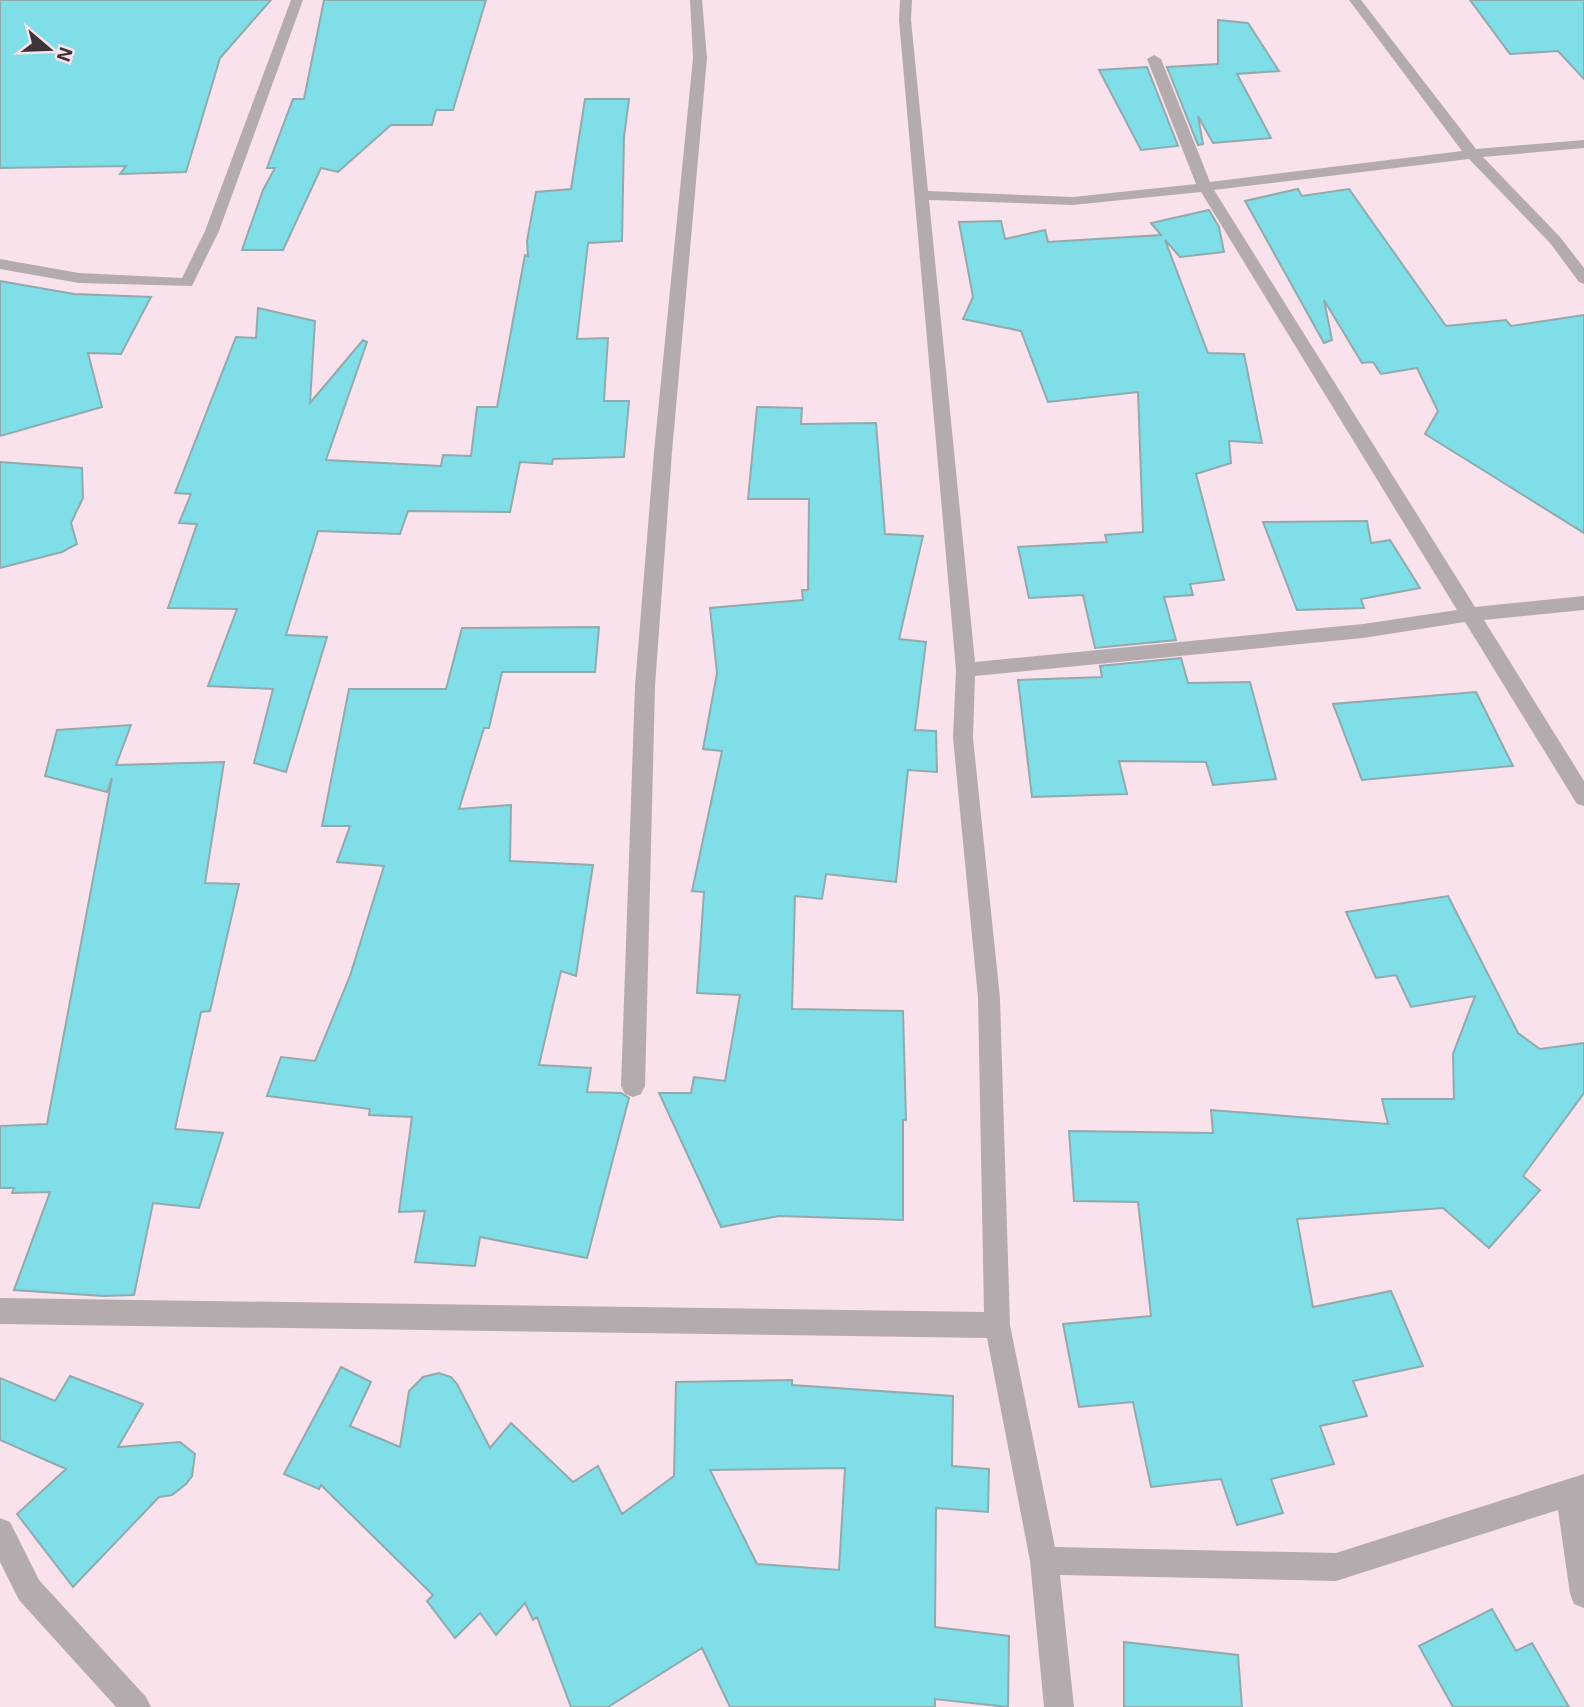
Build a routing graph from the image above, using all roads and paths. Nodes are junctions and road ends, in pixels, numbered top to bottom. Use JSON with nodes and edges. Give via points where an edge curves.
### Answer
{"nodes":[{"id":1,"x":297,"y":0,"type":"edge"},
{"id":2,"x":696,"y":0,"type":"edge"},
{"id":3,"x":906,"y":0,"type":"edge"},
{"id":4,"x":1355,"y":0,"type":"edge"},
{"id":5,"x":1154,"y":59,"type":"dead end"},
{"id":6,"x":1584,"y":144,"type":"edge"},
{"id":7,"x":1472,"y":154,"type":"junction"},
{"id":8,"x":1205,"y":187,"type":"junction"},
{"id":9,"x":922,"y":195,"type":"junction"},
{"id":10,"x":0,"y":264,"type":"edge"},
{"id":11,"x":1584,"y":279,"type":"edge"},
{"id":12,"x":1584,"y":603,"type":"edge"},
{"id":13,"x":1468,"y":615,"type":"junction"},
{"id":14,"x":966,"y":670,"type":"junction"},
{"id":15,"x":1584,"y":798,"type":"edge"},
{"id":16,"x":633,"y":1086,"type":"dead end"},
{"id":17,"x":0,"y":1311,"type":"edge"},
{"id":18,"x":997,"y":1325,"type":"junction"},
{"id":19,"x":1576,"y":1491,"type":"edge"},
{"id":20,"x":0,"y":1532,"type":"edge"},
{"id":21,"x":1044,"y":1561,"type":"junction"},
{"id":22,"x":1584,"y":1594,"type":"edge"},
{"id":23,"x":136,"y":1707,"type":"edge"},
{"id":24,"x":1059,"y":1707,"type":"edge"}],
"edges":[{"from":1,"to":10,"type":"street","via":[[212,231],[187,283],[79,278]]},
{"from":2,"to":16,"type":"street","via":[[700,58],[645,687]]},
{"from":3,"to":9,"type":"street"},
{"from":4,"to":7,"type":"street"},
{"from":5,"to":8,"type":"street"},
{"from":6,"to":7,"type":"street"},
{"from":7,"to":8,"type":"street"},
{"from":7,"to":11,"type":"street","via":[[1555,240]]},
{"from":8,"to":9,"type":"street","via":[[1073,201]]},
{"from":8,"to":13,"type":"street"},
{"from":9,"to":14,"type":"street"},
{"from":12,"to":13,"type":"street"},
{"from":13,"to":14,"type":"street","via":[[1363,631]]},
{"from":13,"to":15,"type":"street"},
{"from":14,"to":18,"type":"street","via":[[963,737],[989,998]]},
{"from":17,"to":18,"type":"street"},
{"from":18,"to":21,"type":"street"},
{"from":19,"to":21,"type":"street","via":[[1336,1567]]},
{"from":19,"to":22,"type":"street"},
{"from":20,"to":23,"type":"street","via":[[29,1590]]},
{"from":21,"to":24,"type":"street"}]}
